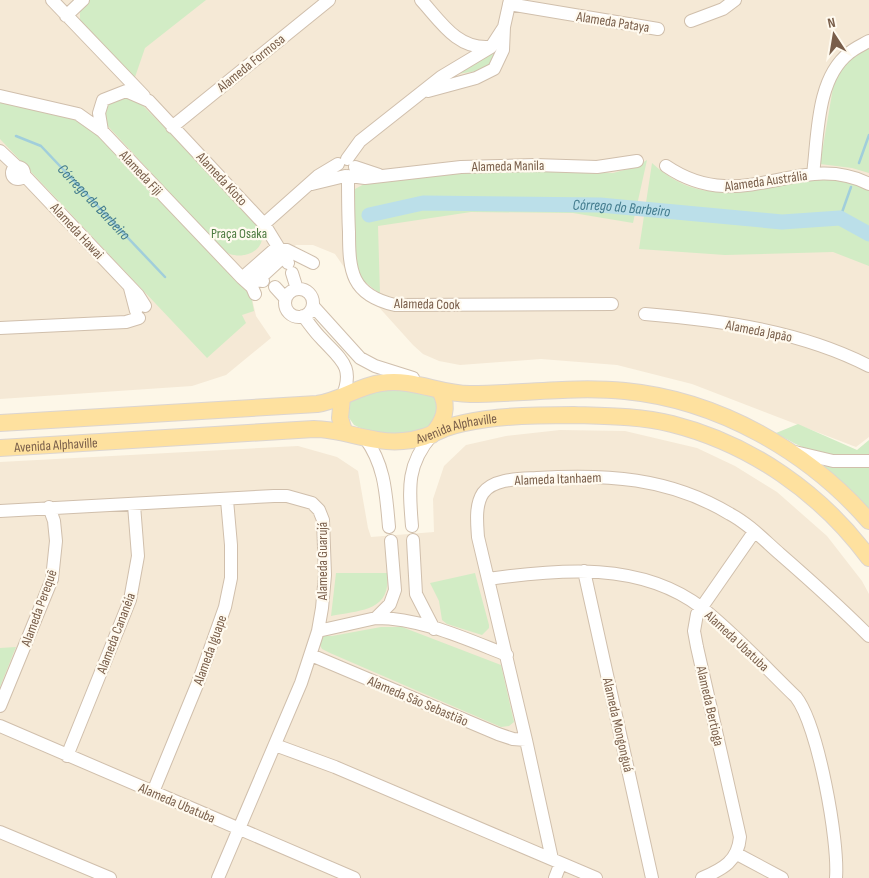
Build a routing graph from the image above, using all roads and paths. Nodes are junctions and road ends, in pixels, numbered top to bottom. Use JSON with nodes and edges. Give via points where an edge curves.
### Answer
{"nodes":[{"id":1,"x":52,"y":0,"type":"edge"},
{"id":2,"x":84,"y":0,"type":"edge"},
{"id":3,"x":329,"y":0,"type":"edge"},
{"id":4,"x":421,"y":0,"type":"edge"},
{"id":5,"x":735,"y":0,"type":"edge"},
{"id":6,"x":509,"y":2,"type":"edge"},
{"id":7,"x":66,"y":16,"type":"junction"},
{"id":8,"x":691,"y":21,"type":"dead end"},
{"id":9,"x":504,"y":27,"type":"junction"},
{"id":10,"x":658,"y":29,"type":"dead end"},
{"id":11,"x":453,"y":34,"type":"junction"},
{"id":12,"x":869,"y":41,"type":"edge"},
{"id":13,"x":491,"y":46,"type":"junction"},
{"id":14,"x":498,"y":63,"type":"junction"},
{"id":15,"x":115,"y":65,"type":"junction"},
{"id":16,"x":454,"y":68,"type":"junction"},
{"id":17,"x":461,"y":81,"type":"junction"},
{"id":18,"x":0,"y":96,"type":"edge"},
{"id":19,"x":419,"y":96,"type":"junction"},
{"id":20,"x":103,"y":100,"type":"junction"},
{"id":21,"x":149,"y":101,"type":"junction"},
{"id":22,"x":84,"y":116,"type":"junction"},
{"id":23,"x":172,"y":126,"type":"junction"},
{"id":24,"x":102,"y":131,"type":"junction"},
{"id":25,"x":0,"y":151,"type":"edge"},
{"id":26,"x":637,"y":161,"type":"dead end"},
{"id":27,"x":666,"y":166,"type":"dead end"},
{"id":28,"x":348,"y":169,"type":"junction"},
{"id":29,"x":18,"y":173,"type":"junction"},
{"id":30,"x":812,"y":174,"type":"junction"},
{"id":31,"x":0,"y":181,"type":"edge"},
{"id":32,"x":869,"y":184,"type":"edge"},
{"id":33,"x":264,"y":224,"type":"junction"},
{"id":34,"x":285,"y":260,"type":"junction"},
{"id":35,"x":313,"y":263,"type":"dead end"},
{"id":36,"x":242,"y":278,"type":"junction"},
{"id":37,"x":266,"y":282,"type":"junction"},
{"id":38,"x":297,"y":289,"type":"junction"},
{"id":39,"x":255,"y":294,"type":"dead end"},
{"id":40,"x":286,"y":298,"type":"junction"},
{"id":41,"x":612,"y":304,"type":"dead end"},
{"id":42,"x":313,"y":306,"type":"junction"},
{"id":43,"x":645,"y":314,"type":"dead end"},
{"id":44,"x":303,"y":316,"type":"junction"},
{"id":45,"x":0,"y":328,"type":"edge"},
{"id":46,"x":869,"y":366,"type":"edge"},
{"id":47,"x":440,"y":391,"type":"junction"},
{"id":48,"x":342,"y":398,"type":"junction"},
{"id":49,"x":0,"y":423,"type":"edge"},
{"id":50,"x":344,"y":431,"type":"junction"},
{"id":51,"x":432,"y":435,"type":"junction"},
{"id":52,"x":365,"y":438,"type":"junction"},
{"id":53,"x":0,"y":448,"type":"edge"},
{"id":54,"x":788,"y":450,"type":"junction"},
{"id":55,"x":869,"y":462,"type":"edge"},
{"id":56,"x":226,"y":500,"type":"junction"},
{"id":57,"x":134,"y":505,"type":"junction"},
{"id":58,"x":49,"y":507,"type":"junction"},
{"id":59,"x":0,"y":511,"type":"edge"},
{"id":60,"x":869,"y":521,"type":"edge"},
{"id":61,"x":754,"y":532,"type":"junction"},
{"id":62,"x":869,"y":558,"type":"edge"},
{"id":63,"x":584,"y":571,"type":"junction"},
{"id":64,"x":488,"y":579,"type":"junction"},
{"id":65,"x":702,"y":607,"type":"junction"},
{"id":66,"x":376,"y":618,"type":"junction"},
{"id":67,"x":434,"y":629,"type":"junction"},
{"id":68,"x":318,"y":631,"type":"junction"},
{"id":69,"x":869,"y":636,"type":"edge"},
{"id":70,"x":507,"y":655,"type":"junction"},
{"id":71,"x":311,"y":656,"type":"junction"},
{"id":72,"x":0,"y":706,"type":"edge"},
{"id":73,"x":520,"y":712,"type":"junction"},
{"id":74,"x":0,"y":726,"type":"edge"},
{"id":75,"x":500,"y":735,"type":"junction"},
{"id":76,"x":526,"y":740,"type":"junction"},
{"id":77,"x":274,"y":745,"type":"junction"},
{"id":78,"x":67,"y":756,"type":"junction"},
{"id":79,"x":153,"y":792,"type":"junction"},
{"id":80,"x":238,"y":829,"type":"junction"},
{"id":81,"x":0,"y":832,"type":"edge"},
{"id":82,"x":737,"y":854,"type":"junction"},
{"id":83,"x":556,"y":862,"type":"junction"},
{"id":84,"x":110,"y":878,"type":"edge"},
{"id":85,"x":218,"y":878,"type":"edge"},
{"id":86,"x":354,"y":878,"type":"edge"},
{"id":87,"x":555,"y":878,"type":"edge"},
{"id":88,"x":596,"y":878,"type":"edge"},
{"id":89,"x":652,"y":878,"type":"edge"},
{"id":90,"x":702,"y":878,"type":"edge"},
{"id":91,"x":782,"y":878,"type":"edge"},
{"id":92,"x":836,"y":878,"type":"edge"}],
"edges":[{"from":1,"to":7,"type":"street","name":"Alameda Kioto"},
{"from":2,"to":7,"type":"street"},
{"from":3,"to":23,"type":"street","name":"Alameda Formosa"},
{"from":4,"to":11,"type":"street"},
{"from":5,"to":8,"type":"street","via":[[724,10]]},
{"from":6,"to":9,"type":"street"},
{"from":6,"to":10,"type":"street","name":"Alameda Pataya"},
{"from":7,"to":15,"type":"street","name":"Alameda Kioto"},
{"from":9,"to":13,"type":"street"},
{"from":9,"to":14,"type":"street","via":[[503,50]]},
{"from":11,"to":13,"type":"street","via":[[469,46]]},
{"from":11,"to":16,"type":"street","via":[[460,53]]},
{"from":12,"to":30,"type":"street","via":[[849,52],[832,73],[823,100]]},
{"from":13,"to":14,"type":"street","via":[[496,50]]},
{"from":13,"to":16,"type":"street"},
{"from":14,"to":17,"type":"street","via":[[486,74]]},
{"from":15,"to":20,"type":"street","via":[[118,83]]},
{"from":15,"to":21,"type":"street","name":"Alameda Kioto"},
{"from":16,"to":17,"type":"street","via":[[453,76]]},
{"from":16,"to":19,"type":"street"},
{"from":17,"to":19,"type":"street"},
{"from":18,"to":22,"type":"street","name":"Alameda Fiji"},
{"from":19,"to":28,"type":"street","via":[[356,146]]},
{"from":20,"to":21,"type":"street","name":"Alameda Kioto","via":[[126,91]]},
{"from":20,"to":22,"type":"street"},
{"from":20,"to":24,"type":"street","via":[[99,114]]},
{"from":21,"to":23,"type":"street","name":"Alameda Kioto"},
{"from":22,"to":24,"type":"street","name":"Alameda Fiji"},
{"from":23,"to":33,"type":"street","name":"Alameda Kioto"},
{"from":24,"to":36,"type":"street","name":"Alameda Fiji"},
{"from":25,"to":29,"type":"street","name":"Alameda Hawai"},
{"from":26,"to":28,"type":"street","name":"Alameda Manila","via":[[597,167],[486,166],[379,175]]},
{"from":27,"to":30,"type":"street","name":"Alameda Austrália","via":[[696,183],[719,187],[763,184]]},
{"from":28,"to":33,"type":"street","via":[[308,186]]},
{"from":28,"to":41,"type":"street","name":"Alameda Cook","via":[[352,275],[376,300],[394,305]]},
{"from":29,"to":31,"type":"street"},
{"from":29,"to":45,"type":"street","name":"Alameda Hawai","via":[[138,295],[139,312],[132,321]]},
{"from":30,"to":32,"type":"street","name":"Alameda Austrália","via":[[849,177]]},
{"from":33,"to":34,"type":"street","name":"Alameda Kioto"},
{"from":34,"to":35,"type":"street"},
{"from":34,"to":36,"type":"street"},
{"from":34,"to":37,"type":"street"},
{"from":34,"to":38,"type":"street","name":"Alameda Kioto"},
{"from":36,"to":37,"type":"street"},
{"from":36,"to":39,"type":"street","name":"Alameda Fiji"},
{"from":37,"to":40,"type":"street"},
{"from":38,"to":40,"type":"street"},
{"from":38,"to":42,"type":"street","via":[[310,294]]},
{"from":40,"to":44,"type":"street","via":[[290,314]]},
{"from":42,"to":44,"type":"street"},
{"from":42,"to":47,"type":"street","via":[[360,358]]},
{"from":43,"to":46,"type":"street","name":"Alameda Japão","via":[[758,329],[815,343]]},
{"from":44,"to":48,"type":"street","via":[[347,368],[347,386]]},
{"from":47,"to":48,"type":"main road","name":"Avenida Alphaville","via":[[413,382],[398,381],[366,386]]},
{"from":47,"to":51,"type":"main road","via":[[445,415]]},
{"from":47,"to":54,"type":"main road","name":"Avenida Alphaville","via":[[468,394],[593,390],[656,396],[723,416]]},
{"from":48,"to":49,"type":"main road","name":"Avenida Alphaville","via":[[327,403]]},
{"from":48,"to":50,"type":"main road","via":[[340,418]]},
{"from":50,"to":52,"type":"main road","name":"Avenida Alphaville"},
{"from":50,"to":53,"type":"main road","name":"Avenida Alphaville","via":[[298,429]]},
{"from":51,"to":52,"type":"main road","name":"Avenida Alphaville","via":[[388,442]]},
{"from":51,"to":52,"type":"street","via":[[415,458],[410,474],[412,522],[389,523],[384,476]]},
{"from":51,"to":62,"type":"main road","name":"Avenida Alphaville","via":[[467,422],[518,416],[617,416],[670,423],[736,447],[784,474],[822,506]]},
{"from":54,"to":55,"type":"street","via":[[833,461]]},
{"from":54,"to":60,"type":"main road","name":"Avenida Alphaville","via":[[836,487]]},
{"from":56,"to":57,"type":"street","name":"Alameda Guarujá"},
{"from":56,"to":68,"type":"street","name":"Alameda Guarujá","via":[[287,496],[312,503],[319,510],[323,520],[325,575]]},
{"from":56,"to":79,"type":"street","name":"Alameda Iguape","via":[[232,545],[231,578],[225,607]]},
{"from":57,"to":58,"type":"street","name":"Alameda Guarujá"},
{"from":57,"to":78,"type":"street","name":"Alameda Cananéia","via":[[138,556],[130,600]]},
{"from":58,"to":59,"type":"street","name":"Alameda Guarujá"},
{"from":58,"to":72,"type":"street","name":"Alameda Perequê","via":[[56,541],[52,579]]},
{"from":61,"to":64,"type":"street","name":"Alameda Itanhaem","via":[[731,514],[686,492],[652,483],[620,477],[578,476],[502,482],[488,488],[478,505],[478,537]]},
{"from":61,"to":65,"type":"street","name":"Alameda Bertioga"},
{"from":61,"to":69,"type":"street","name":"Alameda Itanhaem"},
{"from":63,"to":64,"type":"street","name":"Alameda Ubatuba"},
{"from":63,"to":65,"type":"street","name":"Alameda Ubatuba","via":[[638,578],[674,591]]},
{"from":63,"to":89,"type":"street","name":"Alameda Mongonguá"},
{"from":64,"to":70,"type":"street","name":"Alameda Itanhaem"},
{"from":65,"to":82,"type":"street","name":"Alameda Bertioga","via":[[697,614],[694,631],[739,832]]},
{"from":65,"to":92,"type":"street","name":"Alameda Ubatuba","via":[[805,709],[836,838]]},
{"from":66,"to":67,"type":"street","via":[[410,621]]},
{"from":66,"to":67,"type":"street","via":[[390,604],[395,590],[392,546],[413,545],[416,594]]},
{"from":66,"to":68,"type":"street"},
{"from":67,"to":70,"type":"street"},
{"from":68,"to":71,"type":"street","name":"Alameda Guarujá"},
{"from":70,"to":73,"type":"street","name":"Alameda Itanhaem"},
{"from":71,"to":75,"type":"street","name":"Alameda São Sebastião"},
{"from":71,"to":77,"type":"street","name":"Alameda Guarujá"},
{"from":73,"to":75,"type":"street","via":[[515,730]]},
{"from":73,"to":76,"type":"street","name":"Alameda Itanhaem"},
{"from":74,"to":78,"type":"street","name":"Alameda Ubatuba"},
{"from":75,"to":76,"type":"street","name":"Alameda São Sebastião"},
{"from":76,"to":83,"type":"street","name":"Alameda Itanhaem"},
{"from":77,"to":80,"type":"street","name":"Alameda Guarujá"},
{"from":77,"to":83,"type":"street","via":[[335,767]]},
{"from":78,"to":79,"type":"street","name":"Alameda Ubatuba"},
{"from":79,"to":80,"type":"street","name":"Alameda Ubatuba"},
{"from":80,"to":85,"type":"street","name":"Alameda Guarujá"},
{"from":80,"to":86,"type":"street","name":"Alameda Ubatuba"},
{"from":81,"to":84,"type":"street"},
{"from":82,"to":90,"type":"street","via":[[727,866]]},
{"from":82,"to":91,"type":"street"},
{"from":83,"to":87,"type":"street"},
{"from":83,"to":88,"type":"street"}]}
